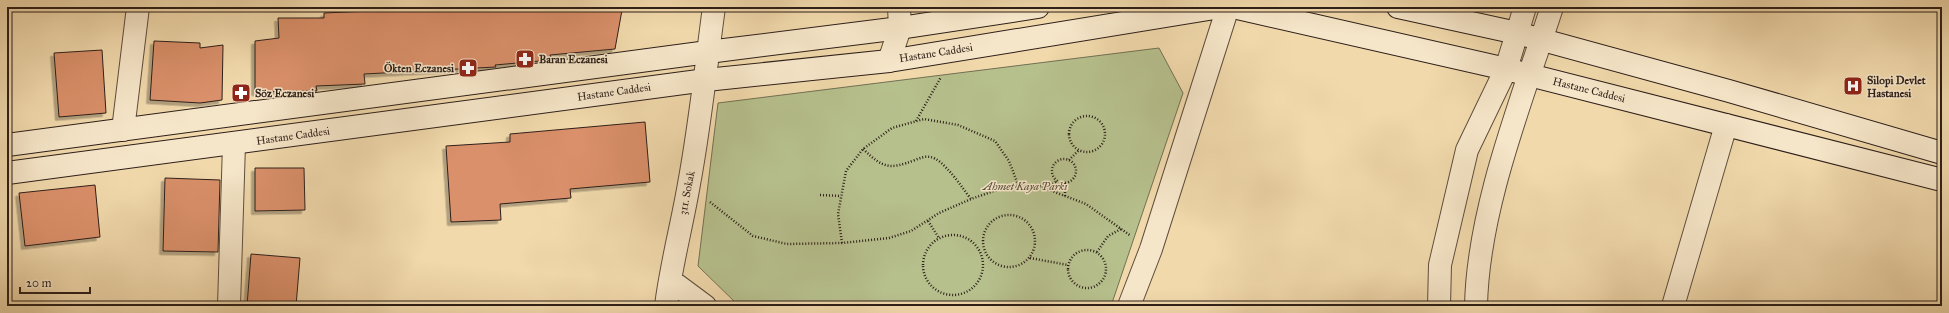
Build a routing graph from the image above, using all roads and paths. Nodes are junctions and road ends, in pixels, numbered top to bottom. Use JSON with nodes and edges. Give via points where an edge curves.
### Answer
{"nodes":[{"id":1,"x":138,"y":7,"type":"edge"},
{"id":2,"x":714,"y":7,"type":"edge"},
{"id":3,"x":899,"y":7,"type":"edge"},
{"id":4,"x":1038,"y":7,"type":"edge"},
{"id":5,"x":1221,"y":7,"type":"edge"},
{"id":6,"x":1228,"y":7,"type":"edge"},
{"id":7,"x":1233,"y":7,"type":"edge"},
{"id":8,"x":1398,"y":7,"type":"edge"},
{"id":9,"x":1526,"y":7,"type":"edge"},
{"id":10,"x":1552,"y":7,"type":"edge"},
{"id":11,"x":900,"y":28,"type":"junction"},
{"id":12,"x":1517,"y":33,"type":"junction"},
{"id":13,"x":1541,"y":40,"type":"junction"},
{"id":14,"x":956,"y":50,"type":"junction"},
{"id":15,"x":708,"y":52,"type":"junction"},
{"id":16,"x":889,"y":61,"type":"junction"},
{"id":17,"x":1506,"y":69,"type":"junction"},
{"id":18,"x":1529,"y":75,"type":"junction"},
{"id":19,"x":706,"y":80,"type":"junction"},
{"id":20,"x":916,"y":122,"type":"junction"},
{"id":21,"x":1726,"y":125,"type":"junction"},
{"id":22,"x":123,"y":130,"type":"junction"},
{"id":23,"x":234,"y":144,"type":"junction"},
{"id":24,"x":7,"y":146,"type":"edge"},
{"id":25,"x":863,"y":149,"type":"junction"},
{"id":26,"x":1079,"y":150,"type":"junction"},
{"id":27,"x":1942,"y":153,"type":"edge"},
{"id":28,"x":1069,"y":160,"type":"junction"},
{"id":29,"x":7,"y":173,"type":"edge"},
{"id":30,"x":1942,"y":180,"type":"edge"},
{"id":31,"x":1057,"y":181,"type":"junction"},
{"id":32,"x":1065,"y":183,"type":"junction"},
{"id":33,"x":689,"y":184,"type":"junction"},
{"id":34,"x":1019,"y":187,"type":"junction"},
{"id":35,"x":1045,"y":189,"type":"junction"},
{"id":36,"x":820,"y":194,"type":"dead end"},
{"id":37,"x":842,"y":196,"type":"junction"},
{"id":38,"x":1065,"y":196,"type":"junction"},
{"id":39,"x":971,"y":199,"type":"junction"},
{"id":40,"x":928,"y":221,"type":"junction"},
{"id":41,"x":1121,"y":229,"type":"junction"},
{"id":42,"x":939,"y":238,"type":"junction"},
{"id":43,"x":842,"y":243,"type":"junction"},
{"id":44,"x":1151,"y":249,"type":"junction"},
{"id":45,"x":986,"y":252,"type":"junction"},
{"id":46,"x":1097,"y":252,"type":"junction"},
{"id":47,"x":981,"y":254,"type":"junction"},
{"id":48,"x":1030,"y":258,"type":"junction"},
{"id":49,"x":1068,"y":265,"type":"junction"},
{"id":50,"x":670,"y":280,"type":"junction"},
{"id":51,"x":229,"y":306,"type":"edge"},
{"id":52,"x":666,"y":306,"type":"edge"},
{"id":53,"x":705,"y":306,"type":"edge"},
{"id":54,"x":1129,"y":306,"type":"edge"},
{"id":55,"x":1439,"y":306,"type":"edge"},
{"id":56,"x":1476,"y":306,"type":"edge"},
{"id":57,"x":1673,"y":306,"type":"edge"}],
"edges":[{"from":1,"to":22,"type":"main road"},
{"from":2,"to":15,"type":"main road","name":"311. Sokak"},
{"from":3,"to":11,"type":"main road"},
{"from":4,"to":11,"type":"main road"},
{"from":5,"to":14,"type":"main road","name":"Hastane Caddesi"},
{"from":6,"to":44,"type":"main road"},
{"from":7,"to":17,"type":"main road","name":"Hastane Caddesi"},
{"from":8,"to":12,"type":"main road"},
{"from":9,"to":12,"type":"main road"},
{"from":10,"to":13,"type":"main road"},
{"from":11,"to":15,"type":"main road"},
{"from":11,"to":16,"type":"main road"},
{"from":12,"to":13,"type":"main road"},
{"from":12,"to":17,"type":"main road"},
{"from":13,"to":18,"type":"main road"},
{"from":13,"to":27,"type":"main road"},
{"from":14,"to":16,"type":"main road","name":"Hastane Caddesi"},
{"from":14,"to":20,"type":"path"},
{"from":15,"to":19,"type":"main road","name":"311. Sokak"},
{"from":15,"to":22,"type":"main road"},
{"from":16,"to":19,"type":"main road","name":"Hastane Caddesi"},
{"from":17,"to":18,"type":"main road","name":"Hastane Caddesi"},
{"from":17,"to":55,"type":"main road","via":[[1467,150],[1440,265]]},
{"from":18,"to":21,"type":"main road","name":"Hastane Caddesi"},
{"from":18,"to":56,"type":"main road","via":[[1492,196],[1477,277]]},
{"from":19,"to":23,"type":"main road","name":"Hastane Caddesi"},
{"from":19,"to":33,"type":"main road","name":"311. Sokak"},
{"from":20,"to":25,"type":"path","via":[[892,128]]},
{"from":20,"to":34,"type":"path","via":[[924,120],[958,125],[995,141],[1009,161]]},
{"from":21,"to":30,"type":"main road","name":"Hastane Caddesi"},
{"from":21,"to":57,"type":"main road"},
{"from":22,"to":24,"type":"main road"},
{"from":23,"to":29,"type":"main road","name":"Hastane Caddesi"},
{"from":23,"to":51,"type":"main road"},
{"from":25,"to":37,"type":"path","via":[[846,171]]},
{"from":25,"to":39,"type":"path","via":[[877,162],[893,167],[931,156],[940,162]]},
{"from":26,"to":26,"type":"path","via":[[1069,136],[1072,124],[1081,117],[1094,117],[1102,125],[1103,142],[1095,150]]},
{"from":26,"to":28,"type":"path"},
{"from":28,"to":31,"type":"path","via":[[1061,159],[1054,163],[1052,174]]},
{"from":28,"to":32,"type":"path","via":[[1075,165],[1076,173],[1072,180]]},
{"from":31,"to":32,"type":"path"},
{"from":31,"to":35,"type":"path"},
{"from":32,"to":38,"type":"path"},
{"from":33,"to":43,"type":"path","via":[[753,236],[787,244]]},
{"from":33,"to":50,"type":"main road","name":"311. Sokak"},
{"from":34,"to":35,"type":"path","via":[[1039,186]]},
{"from":34,"to":39,"type":"path","via":[[1005,187]]},
{"from":35,"to":38,"type":"path"},
{"from":36,"to":37,"type":"path"},
{"from":37,"to":43,"type":"path","via":[[838,214]]},
{"from":38,"to":41,"type":"path","via":[[1086,204]]},
{"from":39,"to":40,"type":"path","via":[[939,213]]},
{"from":40,"to":42,"type":"path"},
{"from":40,"to":43,"type":"path","via":[[911,231],[890,238]]},
{"from":41,"to":44,"type":"path"},
{"from":41,"to":46,"type":"path","via":[[1108,236]]},
{"from":42,"to":47,"type":"path","via":[[948,235],[968,239],[976,245]]},
{"from":42,"to":47,"type":"path","via":[[925,253],[923,263],[928,282],[943,293],[953,295],[971,289],[981,273]]},
{"from":44,"to":54,"type":"main road"},
{"from":45,"to":47,"type":"path"},
{"from":45,"to":48,"type":"path","via":[[993,262],[1008,268],[1024,263]]},
{"from":45,"to":48,"type":"path","via":[[983,240],[989,224],[996,218],[1014,215],[1023,218],[1034,232],[1036,241]]},
{"from":46,"to":49,"type":"path","via":[[1079,251]]},
{"from":46,"to":49,"type":"path","via":[[1106,268],[1098,284],[1086,288],[1074,283],[1070,278]]},
{"from":48,"to":49,"type":"path"},
{"from":50,"to":52,"type":"main road","name":"311. Sokak"},
{"from":50,"to":53,"type":"main road"}]}
